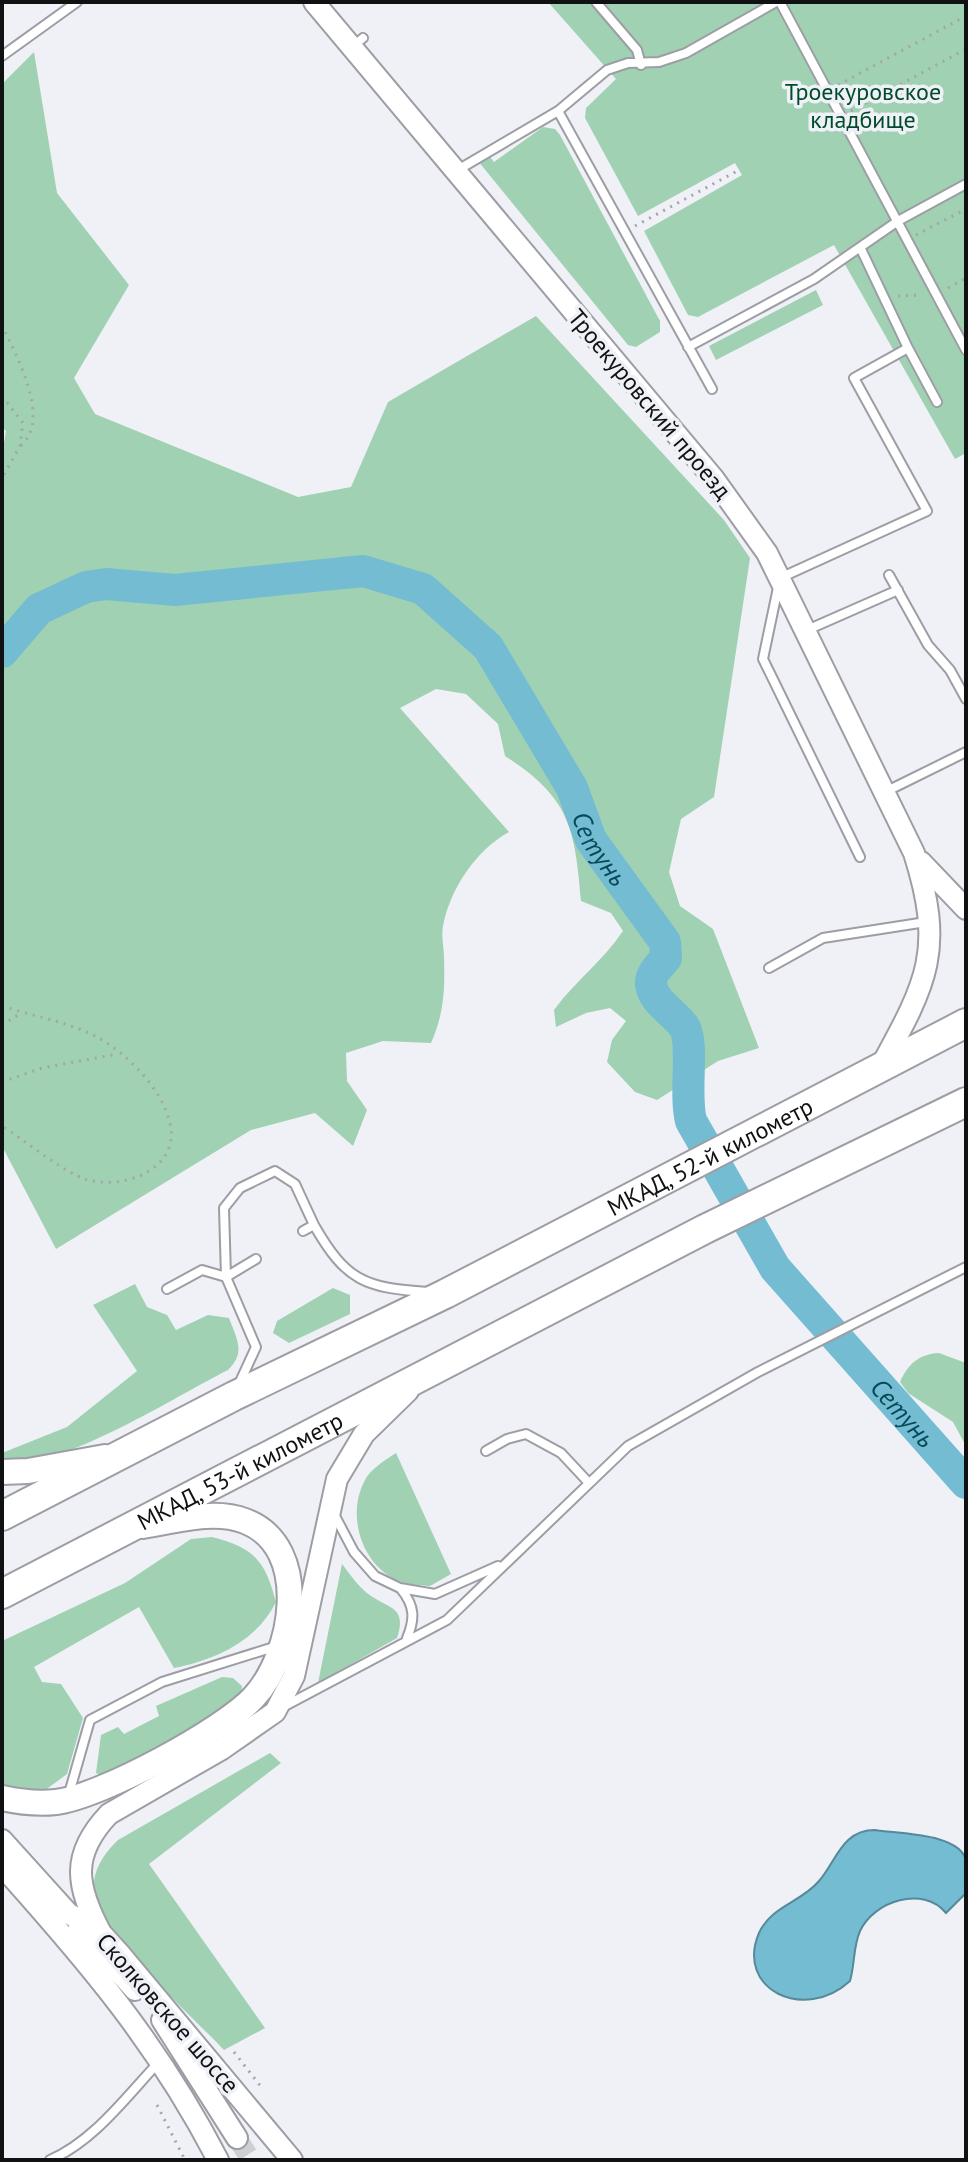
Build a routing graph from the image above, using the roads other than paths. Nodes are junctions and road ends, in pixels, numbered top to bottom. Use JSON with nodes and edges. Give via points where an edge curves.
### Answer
{"nodes":[{"id":1,"x":77,"y":2,"type":"edge"},
{"id":2,"x":314,"y":2,"type":"edge"},
{"id":3,"x":596,"y":2,"type":"edge"},
{"id":4,"x":778,"y":2,"type":"edge"},
{"id":5,"x":2,"y":56,"type":"edge"},
{"id":6,"x":641,"y":65,"type":"junction"},
{"id":7,"x":558,"y":111,"type":"junction"},
{"id":8,"x":455,"y":172,"type":"junction"},
{"id":9,"x":966,"y":184,"type":"edge"},
{"id":10,"x":898,"y":221,"type":"junction"},
{"id":11,"x":860,"y":247,"type":"junction"},
{"id":12,"x":688,"y":347,"type":"junction"},
{"id":13,"x":908,"y":348,"type":"junction"},
{"id":14,"x":966,"y":350,"type":"edge"},
{"id":15,"x":712,"y":389,"type":"dead end"},
{"id":16,"x":937,"y":402,"type":"dead end"},
{"id":17,"x":889,"y":575,"type":"dead end"},
{"id":18,"x":780,"y":578,"type":"junction"},
{"id":19,"x":898,"y":590,"type":"junction"},
{"id":20,"x":805,"y":631,"type":"junction"},
{"id":21,"x":966,"y":699,"type":"edge"},
{"id":22,"x":966,"y":752,"type":"edge"},
{"id":23,"x":884,"y":792,"type":"junction"},
{"id":24,"x":914,"y":853,"type":"junction"},
{"id":25,"x":860,"y":857,"type":"dead end"},
{"id":26,"x":966,"y":909,"type":"edge"},
{"id":27,"x":931,"y":921,"type":"junction"},
{"id":28,"x":769,"y":968,"type":"dead end"},
{"id":29,"x":966,"y":1023,"type":"edge"},
{"id":30,"x":880,"y":1068,"type":"junction"},
{"id":31,"x":966,"y":1102,"type":"edge"},
{"id":32,"x":314,"y":1225,"type":"junction"},
{"id":33,"x":303,"y":1231,"type":"dead end"},
{"id":34,"x":256,"y":1259,"type":"dead end"},
{"id":35,"x":966,"y":1267,"type":"edge"},
{"id":36,"x":226,"y":1277,"type":"junction"},
{"id":37,"x":167,"y":1289,"type":"dead end"},
{"id":38,"x":450,"y":1291,"type":"junction"},
{"id":39,"x":426,"y":1372,"type":"junction"},
{"id":40,"x":234,"y":1396,"type":"junction"},
{"id":41,"x":486,"y":1451,"type":"dead end"},
{"id":42,"x":119,"y":1454,"type":"junction"},
{"id":43,"x":2,"y":1472,"type":"edge"},
{"id":44,"x":589,"y":1483,"type":"junction"},
{"id":45,"x":331,"y":1508,"type":"junction"},
{"id":46,"x":2,"y":1516,"type":"edge"},
{"id":47,"x":125,"y":1528,"type":"junction"},
{"id":48,"x":502,"y":1564,"type":"junction"},
{"id":49,"x":400,"y":1588,"type":"junction"},
{"id":50,"x":2,"y":1594,"type":"edge"},
{"id":51,"x":407,"y":1639,"type":"junction"},
{"id":52,"x":282,"y":1644,"type":"junction"},
{"id":53,"x":275,"y":1712,"type":"junction"},
{"id":54,"x":2,"y":1798,"type":"edge"},
{"id":55,"x":67,"y":1800,"type":"junction"},
{"id":56,"x":2,"y":1840,"type":"edge"},
{"id":57,"x":2,"y":1866,"type":"edge"},
{"id":58,"x":68,"y":1913,"type":"junction"},
{"id":59,"x":101,"y":1933,"type":"junction"},
{"id":60,"x":88,"y":1961,"type":"junction"},
{"id":61,"x":162,"y":2060,"type":"junction"},
{"id":62,"x":63,"y":2158,"type":"edge"},
{"id":63,"x":50,"y":2160,"type":"edge"},
{"id":64,"x":218,"y":2160,"type":"edge"},
{"id":65,"x":292,"y":2160,"type":"edge"}],
"edges":[{"from":1,"to":5,"type":"lane"},
{"from":2,"to":8,"type":"street","name":"Троекуровский проезд","via":[[357,43]]},
{"from":3,"to":6,"type":"lane","via":[[637,50]]},
{"from":4,"to":6,"type":"lane","via":[[686,53]]},
{"from":4,"to":10,"type":"lane"},
{"from":6,"to":7,"type":"lane","via":[[607,70]]},
{"from":7,"to":8,"type":"lane"},
{"from":7,"to":12,"type":"lane"},
{"from":8,"to":18,"type":"street","name":"Троекуровский проезд","via":[[714,479]]},
{"from":9,"to":10,"type":"lane"},
{"from":10,"to":11,"type":"lane"},
{"from":10,"to":14,"type":"lane"},
{"from":11,"to":12,"type":"lane","via":[[814,279]]},
{"from":11,"to":13,"type":"lane"},
{"from":12,"to":15,"type":"lane"},
{"from":13,"to":16,"type":"lane"},
{"from":13,"to":18,"type":"lane","via":[[854,378],[927,511]]},
{"from":17,"to":19,"type":"lane"},
{"from":18,"to":20,"type":"street","name":"Троекуровский проезд"},
{"from":18,"to":25,"type":"lane","via":[[763,659]]},
{"from":19,"to":20,"type":"lane"},
{"from":19,"to":21,"type":"lane"},
{"from":20,"to":23,"type":"street","name":"Троекуровский проезд"},
{"from":22,"to":23,"type":"lane"},
{"from":23,"to":24,"type":"street","name":"Троекуровский проезд"},
{"from":24,"to":26,"type":"street","name":"Троекуровский проезд"},
{"from":24,"to":27,"type":"street","name":"Троекуровский проезд"},
{"from":27,"to":28,"type":"lane","via":[[823,938]]},
{"from":27,"to":30,"type":"street","name":"Троекуровский проезд","via":[[927,972]]},
{"from":29,"to":30,"type":"highway","name":"МКАД, 52-й километр"},
{"from":30,"to":38,"type":"highway","name":"МКАД, 52-й километр"},
{"from":31,"to":39,"type":"highway","name":"МКАД, 53-й километр"},
{"from":32,"to":33,"type":"lane"},
{"from":32,"to":36,"type":"lane","via":[[295,1184],[275,1171],[240,1188],[224,1208]]},
{"from":32,"to":38,"type":"lane","via":[[349,1273],[383,1289]]},
{"from":34,"to":36,"type":"lane"},
{"from":35,"to":44,"type":"lane","via":[[758,1372],[628,1446]]},
{"from":36,"to":37,"type":"lane","via":[[202,1270]]},
{"from":36,"to":40,"type":"lane","via":[[256,1347]]},
{"from":38,"to":40,"type":"highway"},
{"from":39,"to":45,"type":"street","via":[[348,1455]]},
{"from":39,"to":47,"type":"highway","name":"МКАД, 53-й километр"},
{"from":40,"to":42,"type":"highway"},
{"from":41,"to":44,"type":"lane","via":[[526,1434],[561,1453]]},
{"from":42,"to":43,"type":"main road"},
{"from":42,"to":46,"type":"highway"},
{"from":44,"to":48,"type":"lane"},
{"from":45,"to":49,"type":"lane","via":[[354,1552],[375,1576]]},
{"from":45,"to":53,"type":"street","via":[[298,1661]]},
{"from":47,"to":50,"type":"highway","name":"МКАД, 53-й километр"},
{"from":47,"to":52,"type":"main road","via":[[203,1516],[247,1522],[263,1531],[285,1563],[289,1617]]},
{"from":48,"to":49,"type":"lane","via":[[435,1594]]},
{"from":48,"to":51,"type":"lane","via":[[447,1620]]},
{"from":49,"to":51,"type":"lane","via":[[414,1615]]},
{"from":51,"to":53,"type":"lane"},
{"from":52,"to":55,"type":"main road","via":[[266,1682],[237,1712],[106,1786]]},
{"from":52,"to":55,"type":"lane","via":[[162,1682],[90,1720]]},
{"from":53,"to":59,"type":"street","via":[[109,1814],[95,1829],[83,1852],[81,1887]]},
{"from":54,"to":55,"type":"main road"},
{"from":56,"to":58,"type":"street","name":"Сколковское шоссе"},
{"from":57,"to":60,"type":"street","name":"Сколковское шоссе"},
{"from":58,"to":59,"type":"street","name":"Сколковское шоссе"},
{"from":58,"to":60,"type":"street","via":[[170,2029],[237,2138],[153,2025]]},
{"from":59,"to":65,"type":"street","name":"Сколковское шоссе"},
{"from":60,"to":61,"type":"street","name":"Сколковское шоссе"},
{"from":61,"to":62,"type":"lane"},
{"from":61,"to":64,"type":"street","name":"Сколковское шоссе"},
{"from":62,"to":63,"type":"lane"}]}
